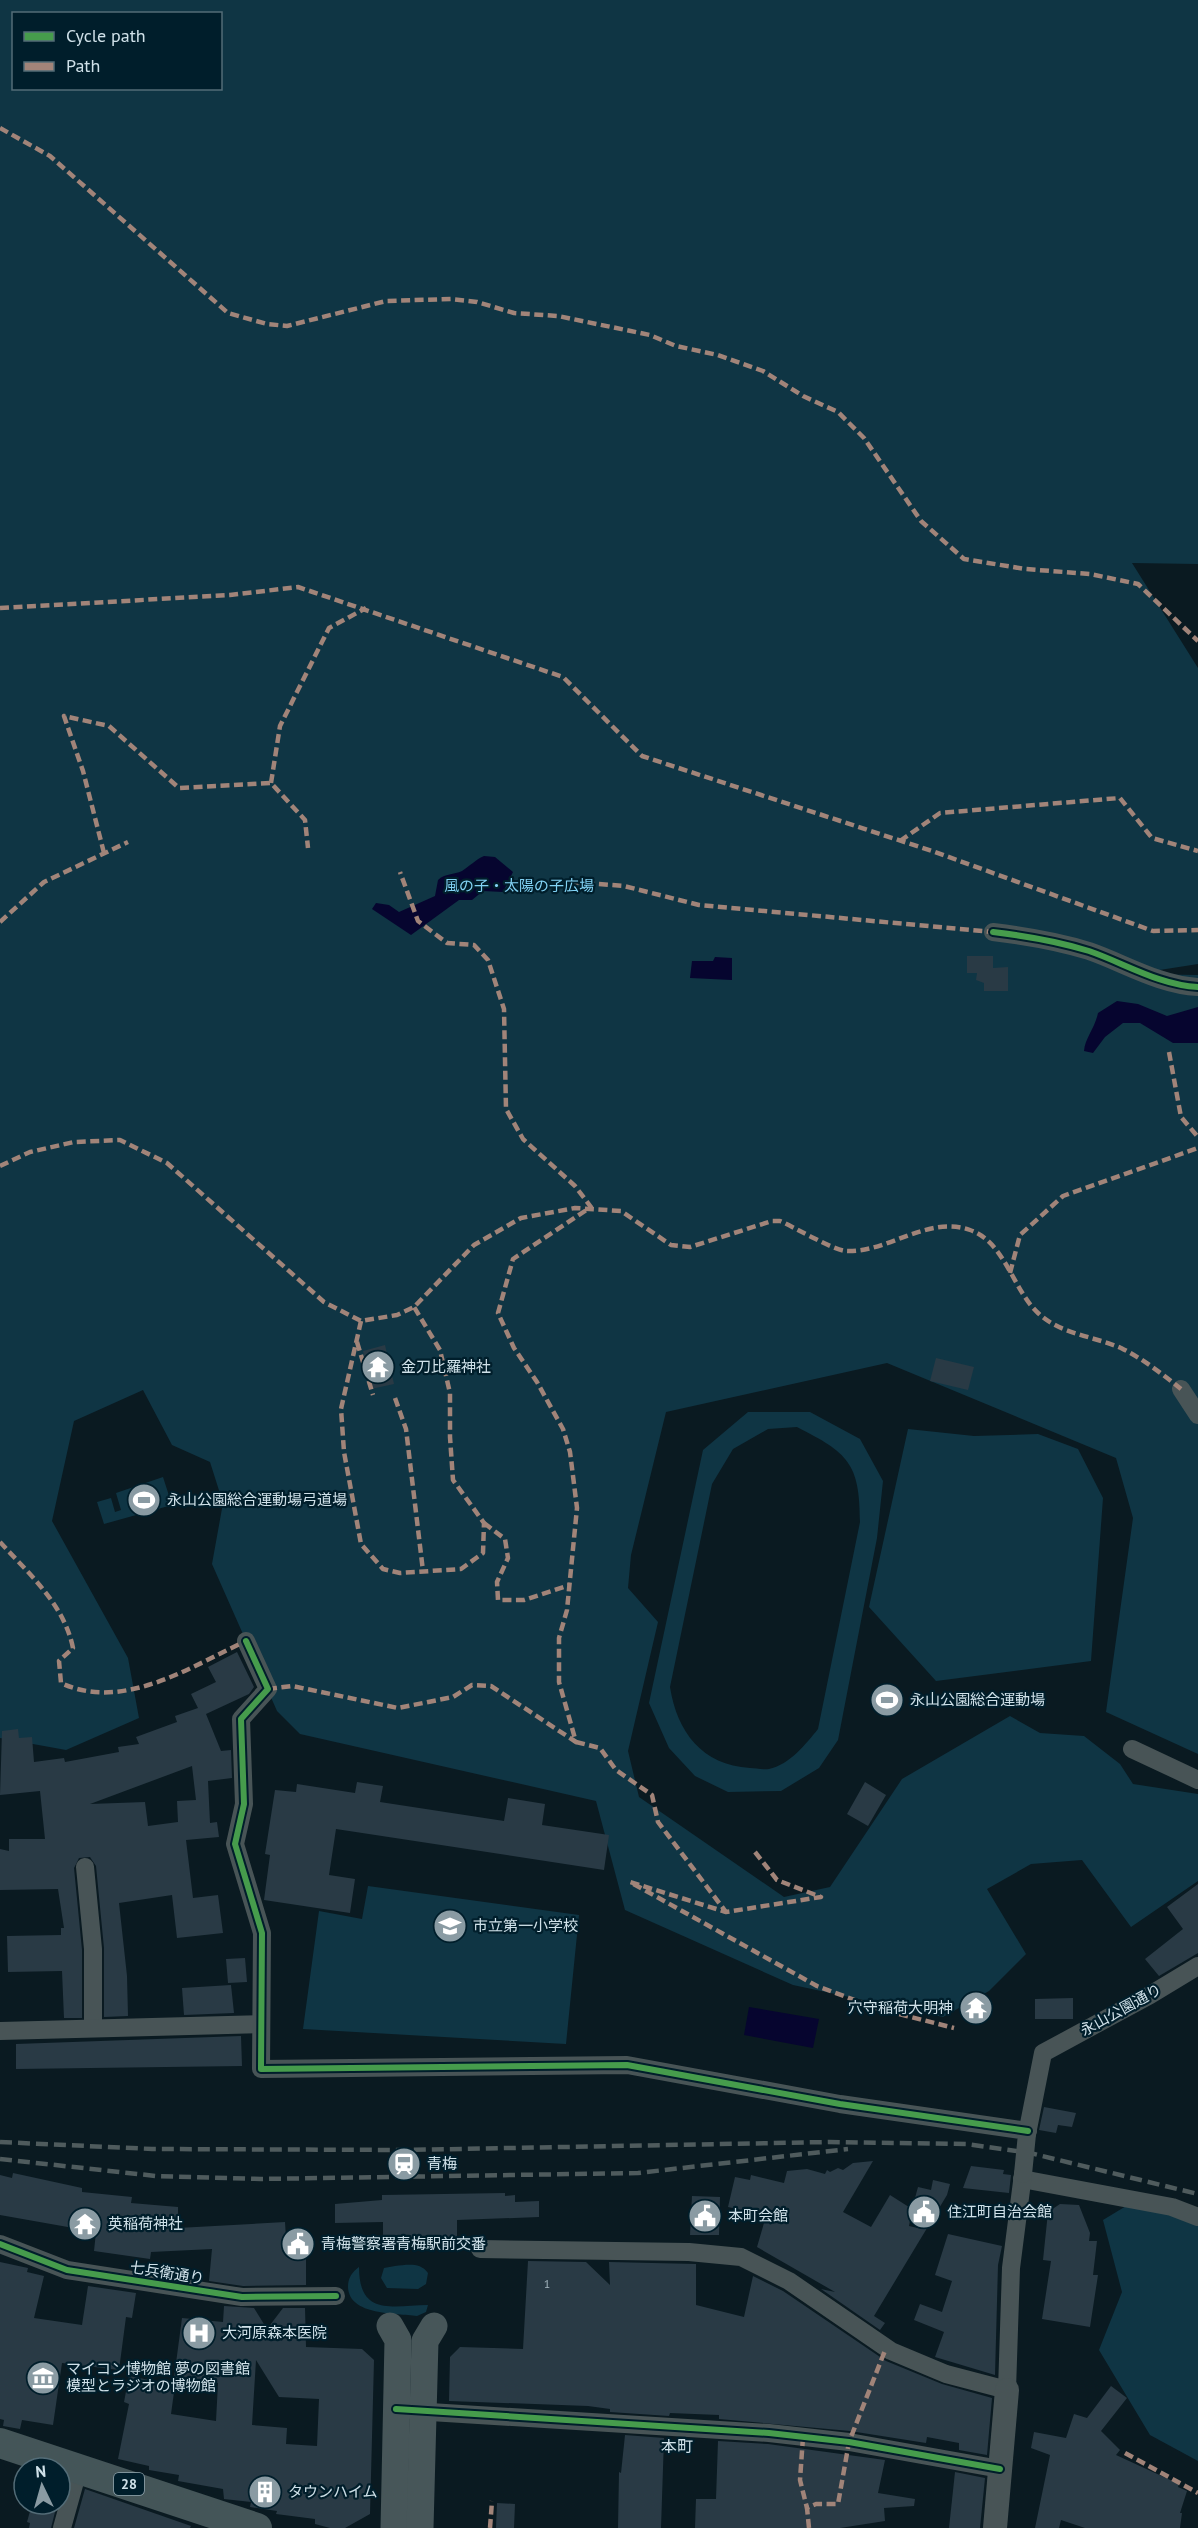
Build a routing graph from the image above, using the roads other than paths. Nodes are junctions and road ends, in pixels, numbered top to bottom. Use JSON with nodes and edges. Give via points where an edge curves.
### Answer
{"nodes":[{"id":1,"x":993,"y":932,"type":"dead end"},
{"id":2,"x":1198,"y":987,"type":"edge"},
{"id":3,"x":1181,"y":1389,"type":"dead end"},
{"id":4,"x":1198,"y":1415,"type":"edge"},
{"id":5,"x":246,"y":1641,"type":"dead end"},
{"id":6,"x":1132,"y":1749,"type":"dead end"},
{"id":7,"x":1198,"y":1780,"type":"edge"},
{"id":8,"x":85,"y":1867,"type":"dead end"},
{"id":9,"x":1198,"y":1965,"type":"edge"},
{"id":10,"x":261,"y":2024,"type":"junction"},
{"id":11,"x":93,"y":2028,"type":"junction"},
{"id":12,"x":0,"y":2031,"type":"edge"},
{"id":13,"x":1028,"y":2132,"type":"junction"},
{"id":14,"x":1022,"y":2177,"type":"junction"},
{"id":15,"x":1198,"y":2217,"type":"edge"},
{"id":16,"x":0,"y":2244,"type":"edge"},
{"id":17,"x":480,"y":2248,"type":"dead end"},
{"id":18,"x":336,"y":2296,"type":"dead end"},
{"id":19,"x":390,"y":2325,"type":"dead end"},
{"id":20,"x":434,"y":2326,"type":"dead end"},
{"id":21,"x":1007,"y":2390,"type":"junction"},
{"id":22,"x":396,"y":2409,"type":"junction"},
{"id":23,"x":423,"y":2411,"type":"junction"},
{"id":24,"x":0,"y":2443,"type":"edge"},
{"id":25,"x":79,"y":2467,"type":"junction"},
{"id":26,"x":1000,"y":2469,"type":"junction"},
{"id":27,"x":62,"y":2528,"type":"edge"},
{"id":28,"x":257,"y":2528,"type":"edge"},
{"id":29,"x":394,"y":2528,"type":"edge"},
{"id":30,"x":420,"y":2528,"type":"edge"},
{"id":31,"x":995,"y":2528,"type":"edge"}],
"edges":[{"from":1,"to":2,"type":"street","via":[[1043,938],[1089,951],[1152,977]]},
{"from":3,"to":4,"type":"street"},
{"from":5,"to":10,"type":"street","via":[[268,1689],[242,1719],[244,1804],[235,1844],[262,1933]]},
{"from":6,"to":7,"type":"street"},
{"from":8,"to":11,"type":"street","via":[[93,1949]]},
{"from":9,"to":13,"type":"street","name":"永山公園通り","via":[[1043,2053]]},
{"from":10,"to":11,"type":"street"},
{"from":10,"to":13,"type":"street","via":[[261,2069],[627,2065],[840,2104]]},
{"from":11,"to":12,"type":"street"},
{"from":13,"to":14,"type":"street","bridge":true},
{"from":14,"to":15,"type":"street","via":[[1172,2207]]},
{"from":14,"to":21,"type":"street","via":[[1011,2268]]},
{"from":16,"to":18,"type":"street","name":"七兵衛通り","via":[[67,2270],[242,2297]]},
{"from":17,"to":21,"type":"street","via":[[688,2252],[741,2257],[789,2281],[891,2351],[946,2374]]},
{"from":19,"to":22,"type":"main road","via":[[398,2340]]},
{"from":20,"to":23,"type":"main road","via":[[425,2341]]},
{"from":21,"to":26,"type":"street"},
{"from":22,"to":23,"type":"street"},
{"from":22,"to":29,"type":"main road"},
{"from":23,"to":26,"type":"street","via":[[769,2433],[849,2442]]},
{"from":23,"to":30,"type":"main road"},
{"from":24,"to":25,"type":"main road","number":"28"},
{"from":25,"to":27,"type":"street"},
{"from":25,"to":28,"type":"main road","number":"28"},
{"from":26,"to":31,"type":"street"}]}
